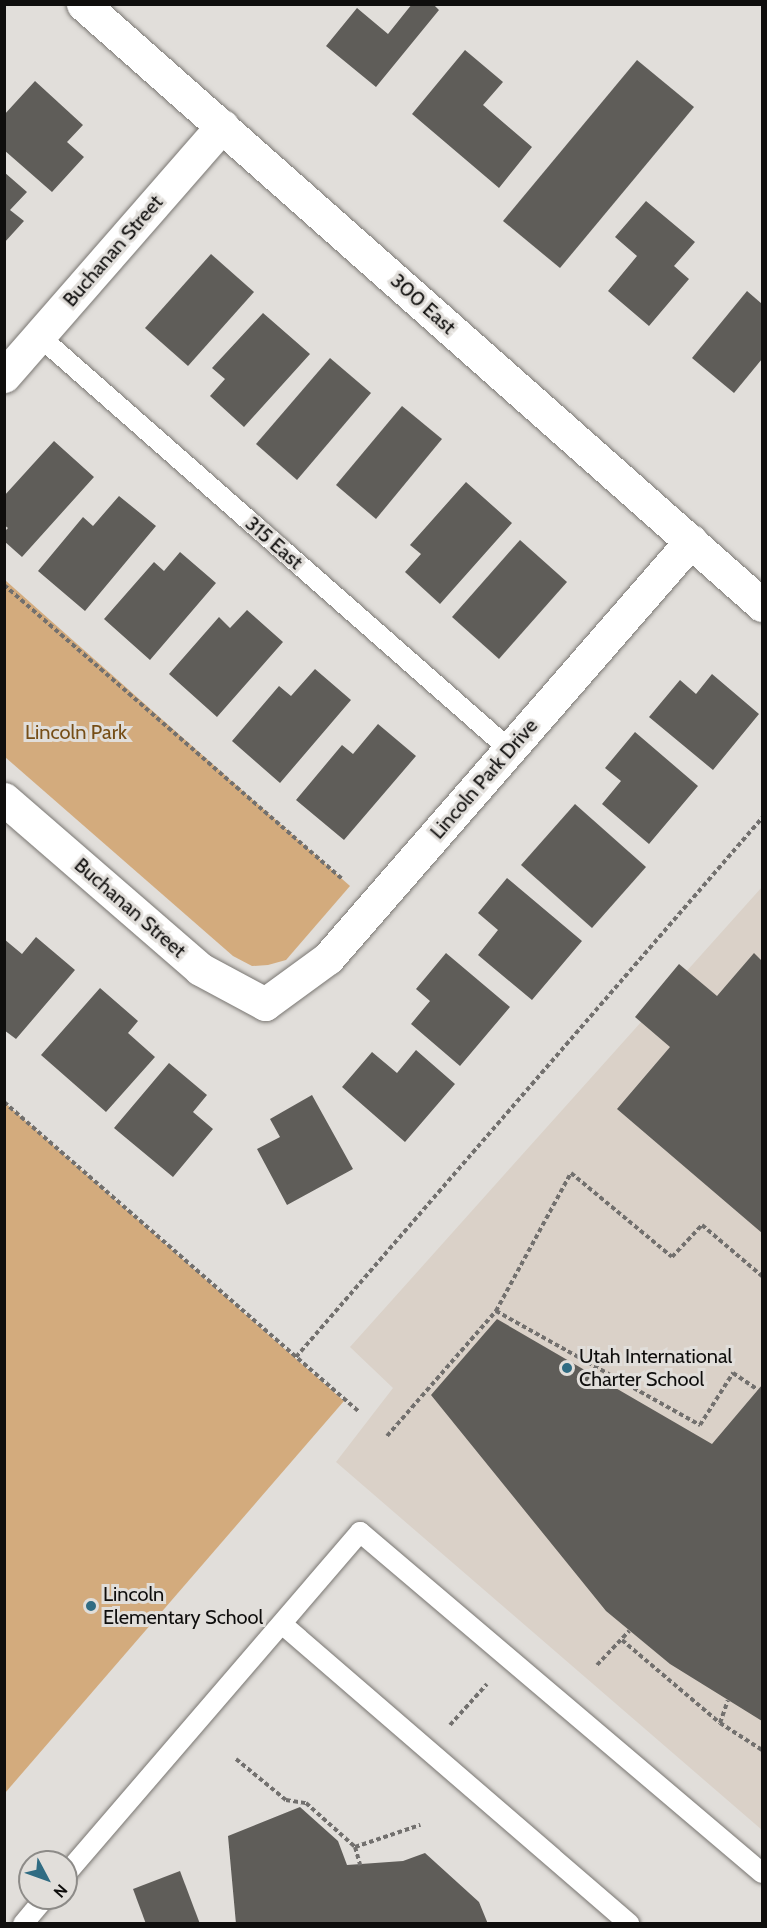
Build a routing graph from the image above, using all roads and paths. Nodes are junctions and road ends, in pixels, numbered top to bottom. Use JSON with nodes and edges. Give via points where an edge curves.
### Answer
{"nodes":[{"id":1,"x":83,"y":4,"type":"edge"},
{"id":2,"x":222,"y":126,"type":"junction"},
{"id":3,"x":39,"y":336,"type":"junction"},
{"id":4,"x":4,"y":376,"type":"edge"},
{"id":5,"x":691,"y":541,"type":"junction"},
{"id":6,"x":4,"y":585,"type":"edge"},
{"id":7,"x":762,"y":605,"type":"edge"},
{"id":8,"x":509,"y":749,"type":"junction"},
{"id":9,"x":4,"y":800,"type":"edge"},
{"id":10,"x":762,"y":818,"type":"edge"},
{"id":11,"x":344,"y":881,"type":"dead end"},
{"id":12,"x":265,"y":1004,"type":"joint"},
{"id":13,"x":4,"y":1102,"type":"edge"},
{"id":14,"x":762,"y":1276,"type":"edge"},
{"id":15,"x":496,"y":1311,"type":"junction"},
{"id":16,"x":296,"y":1357,"type":"junction"},
{"id":17,"x":758,"y":1390,"type":"dead end"},
{"id":18,"x":358,"y":1411,"type":"dead end"},
{"id":19,"x":387,"y":1436,"type":"dead end"},
{"id":20,"x":282,"y":1624,"type":"junction"},
{"id":21,"x":629,"y":1631,"type":"dead end"},
{"id":22,"x":622,"y":1640,"type":"junction"},
{"id":23,"x":509,"y":1658,"type":"junction"},
{"id":24,"x":597,"y":1665,"type":"dead end"},
{"id":25,"x":728,"y":1700,"type":"dead end"},
{"id":26,"x":720,"y":1723,"type":"junction"},
{"id":27,"x":429,"y":1750,"type":"junction"},
{"id":28,"x":762,"y":1750,"type":"edge"},
{"id":29,"x":237,"y":1759,"type":"dead end"},
{"id":30,"x":420,"y":1826,"type":"dead end"},
{"id":31,"x":355,"y":1847,"type":"junction"},
{"id":32,"x":78,"y":1860,"type":"edge"},
{"id":33,"x":360,"y":1865,"type":"dead end"},
{"id":34,"x":762,"y":1873,"type":"edge"},
{"id":35,"x":35,"y":1910,"type":"edge"},
{"id":36,"x":24,"y":1923,"type":"edge"},
{"id":37,"x":630,"y":1923,"type":"edge"}],
"edges":[{"from":1,"to":2,"type":"street","name":"300 East"},
{"from":2,"to":3,"type":"street","name":"Buchanan Street"},
{"from":2,"to":5,"type":"street","name":"300 East"},
{"from":3,"to":4,"type":"street","name":"Buchanan Street"},
{"from":3,"to":8,"type":"lane","name":"315 East"},
{"from":5,"to":7,"type":"street","name":"300 East"},
{"from":5,"to":8,"type":"street","name":"Lincoln Park Drive"},
{"from":6,"to":11,"type":"path"},
{"from":8,"to":12,"type":"street","name":"Lincoln Park Drive","via":[[328,958]]},
{"from":9,"to":12,"type":"street","name":"Buchanan Street","via":[[200,969]]},
{"from":10,"to":16,"type":"path"},
{"from":13,"to":16,"type":"path"},
{"from":14,"to":15,"type":"path","via":[[702,1225],[672,1257],[571,1173]]},
{"from":15,"to":17,"type":"path","via":[[700,1425],[733,1373]]},
{"from":15,"to":19,"type":"path"},
{"from":16,"to":18,"type":"path"},
{"from":20,"to":23,"type":"lane","via":[[360,1532]]},
{"from":20,"to":27,"type":"lane"},
{"from":20,"to":32,"type":"lane"},
{"from":21,"to":22,"type":"path"},
{"from":22,"to":24,"type":"path"},
{"from":22,"to":26,"type":"path"},
{"from":23,"to":27,"type":"path"},
{"from":23,"to":34,"type":"lane"},
{"from":25,"to":26,"type":"path"},
{"from":26,"to":28,"type":"path"},
{"from":27,"to":37,"type":"lane"},
{"from":29,"to":31,"type":"path","via":[[286,1800],[306,1803]]},
{"from":30,"to":31,"type":"path"},
{"from":31,"to":33,"type":"path"},
{"from":35,"to":36,"type":"lane"}]}
